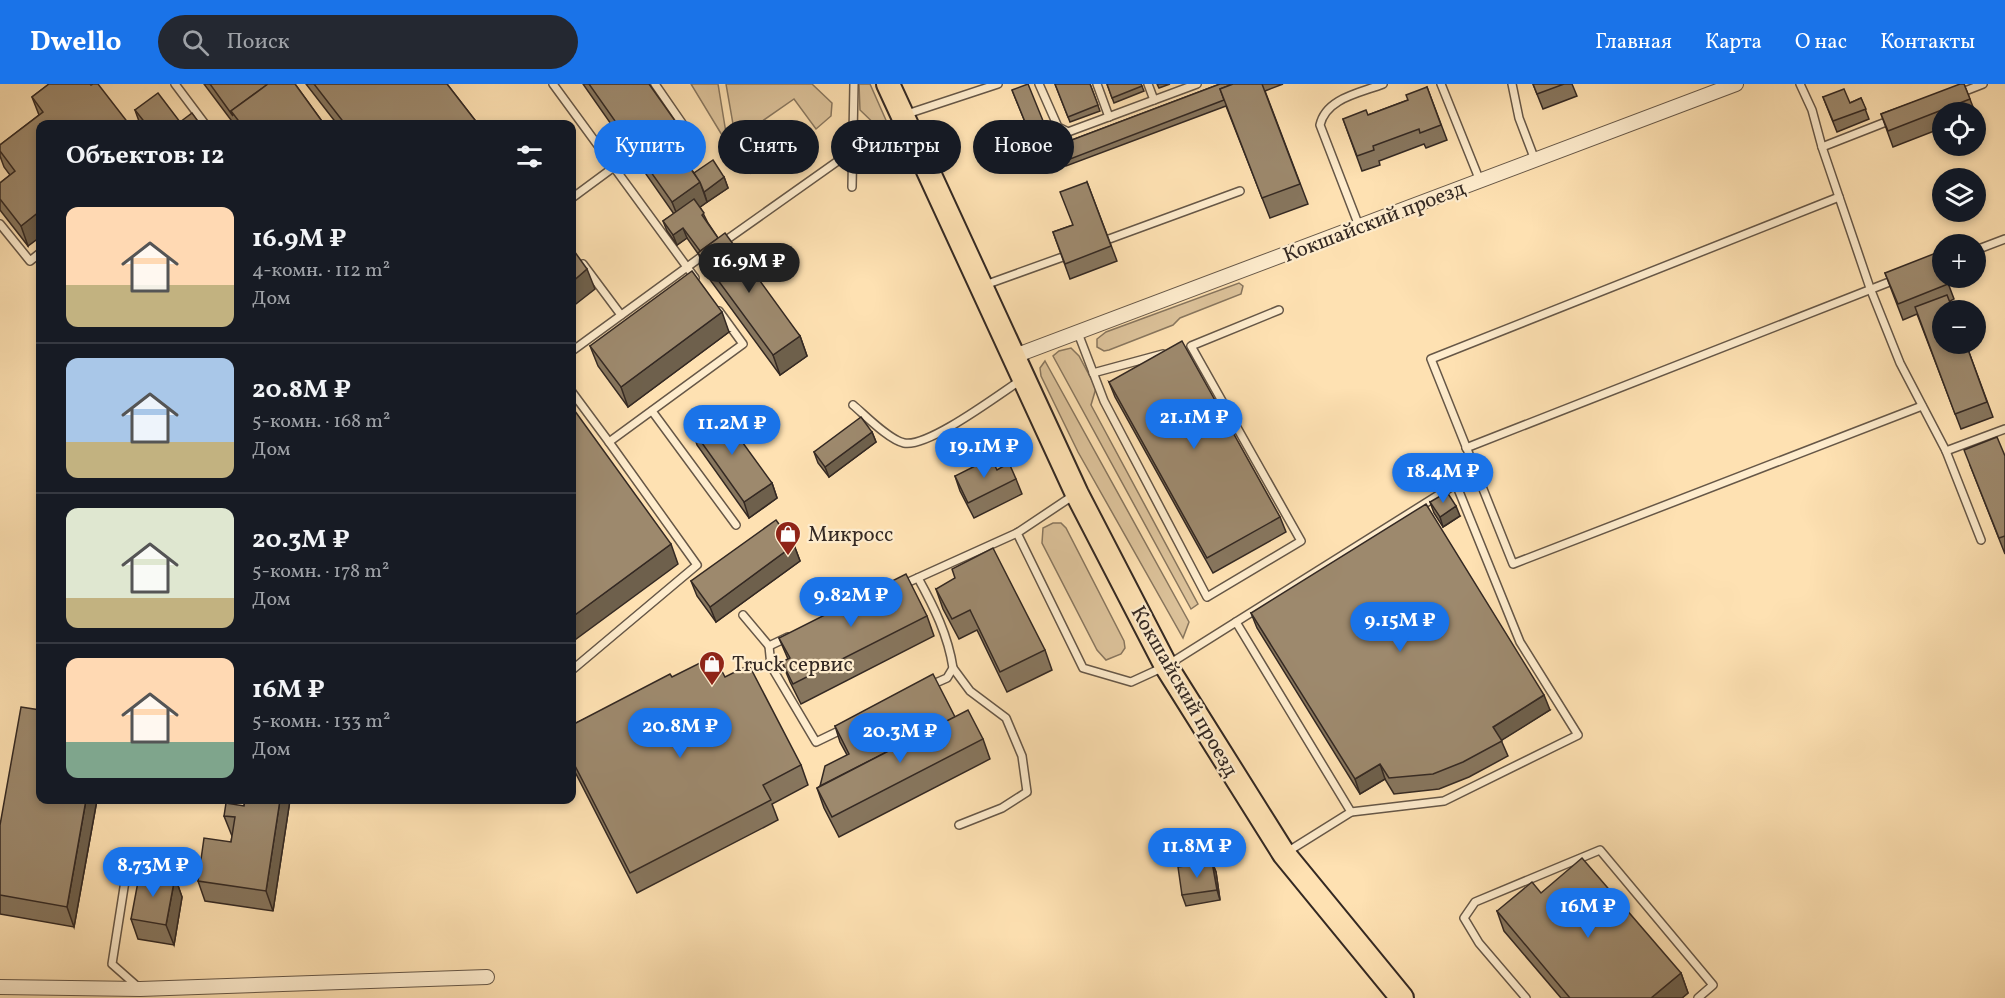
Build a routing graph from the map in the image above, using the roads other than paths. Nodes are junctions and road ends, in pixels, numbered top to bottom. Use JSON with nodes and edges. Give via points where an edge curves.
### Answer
{"nodes":[{"id":1,"x":175,"y":84,"type":"edge"},
{"id":2,"x":553,"y":84,"type":"edge"},
{"id":3,"x":655,"y":84,"type":"edge"},
{"id":4,"x":854,"y":84,"type":"edge"},
{"id":5,"x":888,"y":84,"type":"edge"},
{"id":6,"x":998,"y":84,"type":"edge"},
{"id":7,"x":1039,"y":84,"type":"edge"},
{"id":8,"x":1097,"y":84,"type":"edge"},
{"id":9,"x":1148,"y":84,"type":"edge"},
{"id":10,"x":1197,"y":84,"type":"edge"},
{"id":11,"x":1383,"y":84,"type":"edge"},
{"id":12,"x":1441,"y":84,"type":"edge"},
{"id":13,"x":1512,"y":84,"type":"edge"},
{"id":14,"x":1736,"y":84,"type":"edge"},
{"id":15,"x":1800,"y":84,"type":"edge"},
{"id":16,"x":1983,"y":84,"type":"edge"},
{"id":17,"x":1950,"y":97,"type":"edge"},
{"id":18,"x":1154,"y":100,"type":"junction"},
{"id":19,"x":1109,"y":117,"type":"junction"},
{"id":20,"x":1897,"y":117,"type":"edge"},
{"id":21,"x":202,"y":120,"type":"edge"},
{"id":22,"x":680,"y":120,"type":"edge"},
{"id":23,"x":853,"y":120,"type":"edge"},
{"id":24,"x":904,"y":120,"type":"edge"},
{"id":25,"x":920,"y":120,"type":"edge"},
{"id":26,"x":594,"y":140,"type":"edge"},
{"id":27,"x":1822,"y":147,"type":"junction"},
{"id":28,"x":1535,"y":160,"type":"junction"},
{"id":29,"x":831,"y":166,"type":"edge"},
{"id":30,"x":605,"y":174,"type":"edge"},
{"id":31,"x":619,"y":174,"type":"edge"},
{"id":32,"x":852,"y":174,"type":"edge"},
{"id":33,"x":929,"y":174,"type":"edge"},
{"id":34,"x":1480,"y":181,"type":"junction"},
{"id":35,"x":852,"y":187,"type":"dead end"},
{"id":36,"x":1240,"y":191,"type":"dead end"},
{"id":37,"x":576,"y":195,"type":"edge"},
{"id":38,"x":1839,"y":197,"type":"junction"},
{"id":39,"x":0,"y":224,"type":"edge"},
{"id":40,"x":1359,"y":226,"type":"junction"},
{"id":41,"x":2005,"y":239,"type":"edge"},
{"id":42,"x":1986,"y":246,"type":"edge"},
{"id":43,"x":1089,"y":247,"type":"edge"},
{"id":44,"x":1078,"y":251,"type":"edge"},
{"id":45,"x":36,"y":256,"type":"edge"},
{"id":46,"x":579,"y":258,"type":"edge"},
{"id":47,"x":687,"y":267,"type":"junction"},
{"id":48,"x":1901,"y":277,"type":"edge"},
{"id":49,"x":701,"y":286,"type":"edge"},
{"id":50,"x":980,"y":287,"type":"junction"},
{"id":51,"x":1870,"y":288,"type":"junction"},
{"id":52,"x":715,"y":306,"type":"edge"},
{"id":53,"x":1279,"y":310,"type":"dead end"},
{"id":54,"x":621,"y":315,"type":"junction"},
{"id":55,"x":1078,"y":333,"type":"junction"},
{"id":56,"x":1191,"y":346,"type":"junction"},
{"id":57,"x":576,"y":348,"type":"edge"},
{"id":58,"x":1182,"y":349,"type":"edge"},
{"id":59,"x":1171,"y":352,"type":"edge"},
{"id":60,"x":1012,"y":357,"type":"junction"},
{"id":61,"x":1093,"y":373,"type":"junction"},
{"id":62,"x":1023,"y":379,"type":"junction"},
{"id":63,"x":576,"y":397,"type":"edge"},
{"id":64,"x":853,"y":405,"type":"dead end"},
{"id":65,"x":1922,"y":406,"type":"junction"},
{"id":66,"x":652,"y":411,"type":"junction"},
{"id":67,"x":2005,"y":429,"type":"edge"},
{"id":68,"x":609,"y":442,"type":"junction"},
{"id":69,"x":1466,"y":448,"type":"junction"},
{"id":70,"x":1946,"y":452,"type":"junction"},
{"id":71,"x":1077,"y":494,"type":"junction"},
{"id":72,"x":736,"y":525,"type":"dead end"},
{"id":73,"x":1017,"y":533,"type":"junction"},
{"id":74,"x":1981,"y":540,"type":"dead end"},
{"id":75,"x":918,"y":578,"type":"junction"},
{"id":76,"x":897,"y":588,"type":"edge"},
{"id":77,"x":743,"y":615,"type":"dead end"},
{"id":78,"x":1236,"y":622,"type":"junction"},
{"id":79,"x":801,"y":632,"type":"edge"},
{"id":80,"x":769,"y":646,"type":"junction"},
{"id":81,"x":1166,"y":666,"type":"junction"},
{"id":82,"x":576,"y":667,"type":"edge"},
{"id":83,"x":953,"y":668,"type":"junction"},
{"id":84,"x":927,"y":687,"type":"edge"},
{"id":85,"x":847,"y":727,"type":"edge"},
{"id":86,"x":1351,"y":812,"type":"junction"},
{"id":87,"x":959,"y":825,"type":"dead end"},
{"id":88,"x":1284,"y":854,"type":"junction"},
{"id":89,"x":125,"y":881,"type":"dead end"},
{"id":90,"x":487,"y":977,"type":"dead end"},
{"id":91,"x":0,"y":987,"type":"edge"},
{"id":92,"x":140,"y":994,"type":"edge"},
{"id":93,"x":1402,"y":998,"type":"edge"},
{"id":94,"x":1526,"y":998,"type":"edge"},
{"id":95,"x":1698,"y":998,"type":"edge"}],
"edges":[{"from":1,"to":21,"type":"lane"},
{"from":2,"to":26,"type":"lane"},
{"from":3,"to":22,"type":"lane"},
{"from":4,"to":23,"type":"lane"},
{"from":5,"to":24,"type":"main road","name":"Кокшайский проезд"},
{"from":6,"to":25,"type":"lane"},
{"from":7,"to":19,"type":"lane","via":[[1058,127],[1068,132]]},
{"from":8,"to":19,"type":"lane"},
{"from":9,"to":18,"type":"lane"},
{"from":10,"to":18,"type":"lane"},
{"from":11,"to":40,"type":"lane","via":[[1331,105],[1320,125]]},
{"from":12,"to":34,"type":"lane"},
{"from":13,"to":28,"type":"lane","via":[[1519,118]]},
{"from":14,"to":28,"type":"street","name":"Кокшайский проезд"},
{"from":15,"to":27,"type":"lane"},
{"from":16,"to":17,"type":"lane"},
{"from":18,"to":19,"type":"lane"},
{"from":20,"to":27,"type":"lane"},
{"from":27,"to":38,"type":"lane"},
{"from":28,"to":34,"type":"street","name":"Кокшайский проезд"},
{"from":29,"to":47,"type":"lane"},
{"from":30,"to":37,"type":"lane"},
{"from":31,"to":47,"type":"lane"},
{"from":32,"to":35,"type":"lane"},
{"from":33,"to":50,"type":"main road","name":"Кокшайский проезд"},
{"from":34,"to":40,"type":"street","name":"Кокшайский проезд"},
{"from":36,"to":43,"type":"lane"},
{"from":38,"to":51,"type":"lane"},
{"from":38,"to":69,"type":"lane","via":[[1431,359]]},
{"from":39,"to":45,"type":"lane","via":[[30,261]]},
{"from":40,"to":55,"type":"street","name":"Кокшайский проезд"},
{"from":41,"to":42,"type":"lane"},
{"from":44,"to":50,"type":"lane"},
{"from":46,"to":54,"type":"lane"},
{"from":47,"to":49,"type":"lane"},
{"from":47,"to":54,"type":"lane"},
{"from":48,"to":51,"type":"lane"},
{"from":50,"to":60,"type":"main road","name":"Кокшайский проезд"},
{"from":51,"to":65,"type":"lane"},
{"from":51,"to":69,"type":"lane"},
{"from":52,"to":66,"type":"lane","via":[[743,344]]},
{"from":53,"to":56,"type":"lane"},
{"from":54,"to":57,"type":"lane"},
{"from":55,"to":60,"type":"street","name":"Кокшайский проезд"},
{"from":55,"to":61,"type":"lane"},
{"from":56,"to":58,"type":"lane"},
{"from":56,"to":61,"type":"lane","via":[[1301,541],[1207,597]]},
{"from":59,"to":61,"type":"lane"},
{"from":60,"to":62,"type":"main road","name":"Кокшайский проезд"},
{"from":62,"to":64,"type":"lane","via":[[925,442],[904,443],[876,426]]},
{"from":62,"to":71,"type":"main road","name":"Кокшайский проезд"},
{"from":63,"to":68,"type":"lane"},
{"from":65,"to":69,"type":"lane","via":[[1513,564]]},
{"from":65,"to":70,"type":"lane"},
{"from":66,"to":68,"type":"lane"},
{"from":66,"to":72,"type":"lane"},
{"from":67,"to":70,"type":"lane"},
{"from":68,"to":82,"type":"lane","via":[[697,565]]},
{"from":70,"to":74,"type":"lane"},
{"from":71,"to":73,"type":"lane"},
{"from":71,"to":81,"type":"main road","name":"Кокшайский проезд"},
{"from":73,"to":75,"type":"lane"},
{"from":73,"to":81,"type":"lane","via":[[1083,668],[1131,682]]},
{"from":75,"to":76,"type":"lane"},
{"from":75,"to":83,"type":"lane","via":[[936,610]]},
{"from":77,"to":80,"type":"lane"},
{"from":78,"to":81,"type":"lane"},
{"from":78,"to":86,"type":"lane"},
{"from":78,"to":86,"type":"lane","via":[[1456,484],[1520,642],[1578,735],[1444,801]]},
{"from":79,"to":80,"type":"lane"},
{"from":80,"to":85,"type":"lane","via":[[771,666],[816,742]]},
{"from":81,"to":88,"type":"main road","name":"Кокшайский проезд"},
{"from":83,"to":84,"type":"lane","via":[[947,678]]},
{"from":83,"to":87,"type":"lane","via":[[970,691],[1006,718],[1022,756],[1027,792],[1002,808]]},
{"from":86,"to":88,"type":"lane"},
{"from":88,"to":93,"type":"main road","name":"Кокшайский проезд"},
{"from":89,"to":92,"type":"lane","via":[[112,964]]},
{"from":90,"to":92,"type":"street"},
{"from":91,"to":92,"type":"street"},
{"from":94,"to":95,"type":"lane","via":[[1479,943],[1464,918],[1475,902],[1600,850],[1713,986]]}]}
